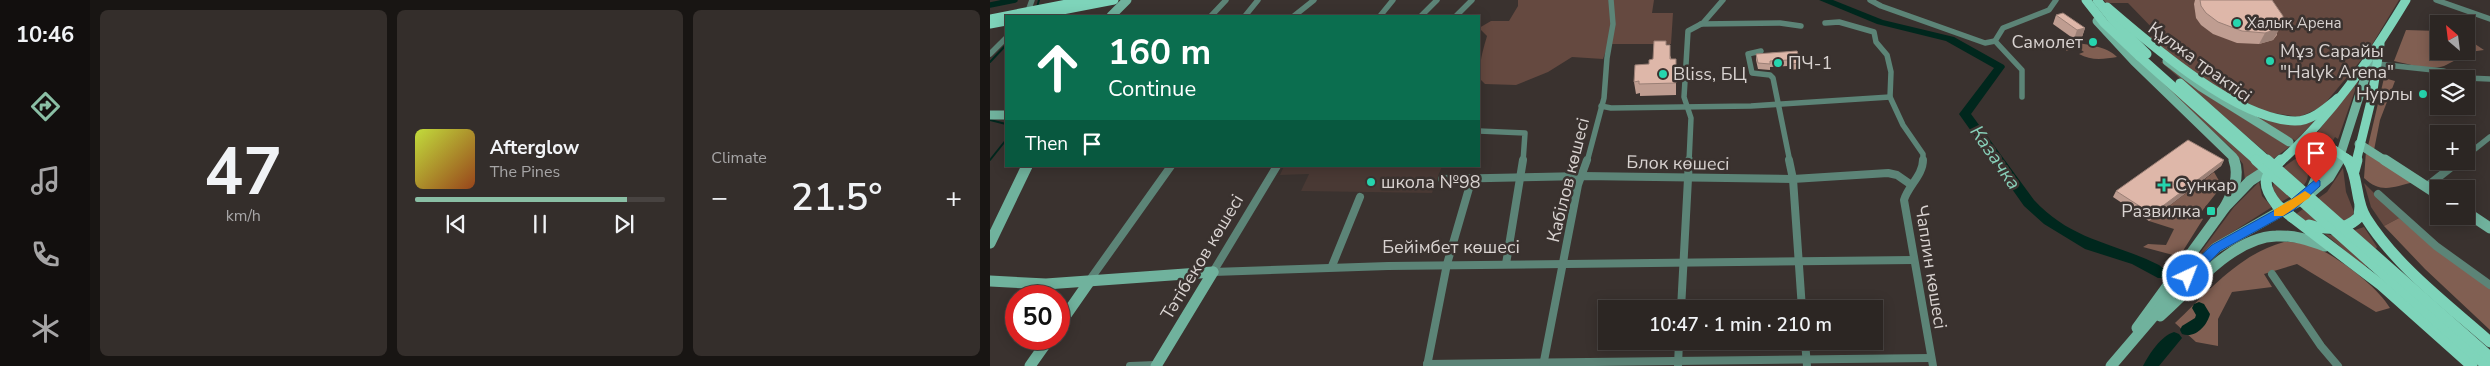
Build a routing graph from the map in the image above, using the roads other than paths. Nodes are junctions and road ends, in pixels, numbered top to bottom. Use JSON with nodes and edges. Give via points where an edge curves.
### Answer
{"nodes":[{"id":1,"x":1032,"y":0,"type":"edge"},
{"id":2,"x":1110,"y":0,"type":"edge"},
{"id":3,"x":1127,"y":0,"type":"edge"},
{"id":4,"x":1226,"y":0,"type":"edge"},
{"id":5,"x":1258,"y":0,"type":"edge"},
{"id":6,"x":1314,"y":0,"type":"edge"},
{"id":7,"x":1394,"y":0,"type":"edge"},
{"id":8,"x":1437,"y":0,"type":"edge"},
{"id":9,"x":1472,"y":0,"type":"edge"},
{"id":10,"x":1611,"y":0,"type":"edge"},
{"id":11,"x":1723,"y":0,"type":"edge"},
{"id":12,"x":1870,"y":0,"type":"edge"},
{"id":13,"x":2056,"y":0,"type":"edge"},
{"id":14,"x":2086,"y":0,"type":"edge"},
{"id":15,"x":2099,"y":0,"type":"edge"},
{"id":16,"x":2406,"y":0,"type":"edge"},
{"id":17,"x":2436,"y":0,"type":"edge"},
{"id":18,"x":1090,"y":2,"type":"edge"},
{"id":19,"x":2107,"y":7,"type":"junction"},
{"id":20,"x":1014,"y":15,"type":"edge"},
{"id":21,"x":1026,"y":15,"type":"edge"},
{"id":22,"x":1034,"y":15,"type":"edge"},
{"id":23,"x":1112,"y":15,"type":"edge"},
{"id":24,"x":1212,"y":15,"type":"edge"},
{"id":25,"x":1246,"y":15,"type":"edge"},
{"id":26,"x":1295,"y":15,"type":"edge"},
{"id":27,"x":1381,"y":15,"type":"edge"},
{"id":28,"x":1421,"y":15,"type":"edge"},
{"id":29,"x":1457,"y":15,"type":"edge"},
{"id":30,"x":1005,"y":16,"type":"edge"},
{"id":31,"x":990,"y":19,"type":"edge"},
{"id":32,"x":2490,"y":19,"type":"edge"},
{"id":33,"x":1005,"y":21,"type":"edge"},
{"id":34,"x":1825,"y":23,"type":"dead end"},
{"id":35,"x":990,"y":24,"type":"edge"},
{"id":36,"x":1701,"y":24,"type":"junction"},
{"id":37,"x":1801,"y":26,"type":"dead end"},
{"id":38,"x":1005,"y":39,"type":"edge"},
{"id":39,"x":1995,"y":41,"type":"junction"},
{"id":40,"x":2380,"y":44,"type":"junction"},
{"id":41,"x":1761,"y":51,"type":"dead end"},
{"id":42,"x":990,"y":54,"type":"edge"},
{"id":43,"x":2143,"y":55,"type":"junction"},
{"id":44,"x":2377,"y":64,"type":"junction"},
{"id":45,"x":2490,"y":79,"type":"edge"},
{"id":46,"x":2022,"y":96,"type":"dead end"},
{"id":47,"x":1890,"y":97,"type":"junction"},
{"id":48,"x":2338,"y":98,"type":"junction"},
{"id":49,"x":1601,"y":106,"type":"junction"},
{"id":50,"x":1778,"y":106,"type":"junction"},
{"id":51,"x":1688,"y":109,"type":"junction"},
{"id":52,"x":990,"y":115,"type":"edge"},
{"id":53,"x":1005,"y":115,"type":"edge"},
{"id":54,"x":1480,"y":131,"type":"edge"},
{"id":55,"x":2490,"y":137,"type":"edge"},
{"id":56,"x":2289,"y":142,"type":"dead end"},
{"id":57,"x":2359,"y":144,"type":"junction"},
{"id":58,"x":2475,"y":149,"type":"edge"},
{"id":59,"x":2293,"y":152,"type":"junction"},
{"id":60,"x":2306,"y":154,"type":"dead end"},
{"id":61,"x":2278,"y":163,"type":"junction"},
{"id":62,"x":1027,"y":167,"type":"edge"},
{"id":63,"x":1170,"y":167,"type":"edge"},
{"id":64,"x":1276,"y":167,"type":"edge"},
{"id":65,"x":2447,"y":170,"type":"edge"},
{"id":66,"x":2354,"y":172,"type":"junction"},
{"id":67,"x":1522,"y":176,"type":"junction"},
{"id":68,"x":1584,"y":176,"type":"junction"},
{"id":69,"x":1472,"y":178,"type":"junction"},
{"id":70,"x":1442,"y":179,"type":"dead end"},
{"id":71,"x":1688,"y":179,"type":"junction"},
{"id":72,"x":1793,"y":179,"type":"junction"},
{"id":73,"x":2286,"y":182,"type":"junction"},
{"id":74,"x":1910,"y":184,"type":"junction"},
{"id":75,"x":2426,"y":186,"type":"junction"},
{"id":76,"x":2430,"y":189,"type":"edge"},
{"id":77,"x":2378,"y":194,"type":"dead end"},
{"id":78,"x":1360,"y":197,"type":"dead end"},
{"id":79,"x":2360,"y":206,"type":"junction"},
{"id":80,"x":2225,"y":207,"type":"junction"},
{"id":81,"x":2294,"y":215,"type":"junction"},
{"id":82,"x":2475,"y":218,"type":"edge"},
{"id":83,"x":2490,"y":228,"type":"edge"},
{"id":84,"x":2376,"y":232,"type":"junction"},
{"id":85,"x":990,"y":243,"type":"edge"},
{"id":86,"x":1913,"y":260,"type":"junction"},
{"id":87,"x":1798,"y":263,"type":"junction"},
{"id":88,"x":1448,"y":264,"type":"junction"},
{"id":89,"x":1506,"y":264,"type":"junction"},
{"id":90,"x":1563,"y":264,"type":"junction"},
{"id":91,"x":1682,"y":264,"type":"junction"},
{"id":92,"x":2356,"y":264,"type":"junction"},
{"id":93,"x":1332,"y":266,"type":"junction"},
{"id":94,"x":1213,"y":272,"type":"junction"},
{"id":95,"x":2272,"y":274,"type":"dead end"},
{"id":96,"x":990,"y":281,"type":"edge"},
{"id":97,"x":1089,"y":282,"type":"junction"},
{"id":98,"x":2490,"y":285,"type":"edge"},
{"id":99,"x":1681,"y":300,"type":"edge"},
{"id":100,"x":1801,"y":300,"type":"edge"},
{"id":101,"x":1070,"y":309,"type":"edge"},
{"id":102,"x":2142,"y":331,"type":"junction"},
{"id":103,"x":2490,"y":342,"type":"edge"},
{"id":104,"x":1041,"y":350,"type":"edge"},
{"id":105,"x":1679,"y":350,"type":"edge"},
{"id":106,"x":2490,"y":357,"type":"edge"},
{"id":107,"x":1806,"y":362,"type":"edge"},
{"id":108,"x":1932,"y":362,"type":"edge"},
{"id":109,"x":1678,"y":363,"type":"edge"},
{"id":110,"x":1543,"y":364,"type":"edge"},
{"id":111,"x":1427,"y":365,"type":"edge"},
{"id":112,"x":1030,"y":366,"type":"edge"},
{"id":113,"x":1130,"y":366,"type":"edge"},
{"id":114,"x":1156,"y":366,"type":"edge"},
{"id":115,"x":2111,"y":366,"type":"edge"},
{"id":116,"x":2338,"y":366,"type":"edge"},
{"id":117,"x":2472,"y":366,"type":"edge"},
{"id":118,"x":2479,"y":366,"type":"edge"},
{"id":119,"x":2486,"y":366,"type":"edge"}],
"edges":[{"from":1,"to":21,"type":"street"},
{"from":2,"to":18,"type":"main road"},
{"from":3,"to":23,"type":"main road"},
{"from":4,"to":24,"type":"street"},
{"from":5,"to":25,"type":"street"},
{"from":6,"to":26,"type":"street"},
{"from":7,"to":27,"type":"street"},
{"from":8,"to":28,"type":"street"},
{"from":9,"to":29,"type":"street"},
{"from":10,"to":49,"type":"street","name":"Кабілов көшесі","via":[[1614,24]]},
{"from":11,"to":36,"type":"street"},
{"from":12,"to":39,"type":"street","via":[[1985,43]]},
{"from":13,"to":39,"type":"street","via":[[2049,10],[2004,28]]},
{"from":14,"to":43,"type":"main road","via":[[2104,22]]},
{"from":14,"to":80,"type":"main road","via":[[2095,18],[2114,40],[2234,157],[2238,166],[2237,180]]},
{"from":15,"to":19,"type":"main road","name":"Құлжа трактісі"},
{"from":15,"to":43,"type":"main road"},
{"from":16,"to":40,"type":"main road"},
{"from":17,"to":32,"type":"street"},
{"from":18,"to":20,"type":"main road","bridge":true},
{"from":18,"to":22,"type":"main road"},
{"from":19,"to":48,"type":"main road","via":[[2188,70],[2258,113],[2279,120],[2305,119],[2321,112]]},
{"from":19,"to":56,"type":"main road","name":"Құлжа трактісі","via":[[2179,71]]},
{"from":30,"to":31,"type":"main road","bridge":true},
{"from":33,"to":35,"type":"main road"},
{"from":34,"to":47,"type":"street","name":"Чаплин көшесі","via":[[1839,22],[1874,32],[1876,42],[1887,55],[1891,72]]},
{"from":36,"to":37,"type":"street","via":[[1780,23]]},
{"from":36,"to":51,"type":"street","via":[[1688,30],[1684,97]]},
{"from":38,"to":42,"type":"street"},
{"from":39,"to":46,"type":"street","via":[[2022,70]]},
{"from":40,"to":44,"type":"main road"},
{"from":40,"to":48,"type":"main road"},
{"from":40,"to":81,"type":"main road","via":[[2364,81],[2339,160],[2322,185]]},
{"from":41,"to":50,"type":"street","via":[[1748,54],[1752,73],[1773,78]]},
{"from":43,"to":73,"type":"main road","bridge":true},
{"from":44,"to":45,"type":"street"},
{"from":44,"to":57,"type":"main road"},
{"from":47,"to":50,"type":"street"},
{"from":47,"to":74,"type":"street","name":"Чаплин көшесі","via":[[1903,125],[1923,154],[1920,173]]},
{"from":48,"to":59,"type":"main road"},
{"from":49,"to":51,"type":"street"},
{"from":49,"to":68,"type":"street","name":"Кабілов көшесі"},
{"from":50,"to":51,"type":"street"},
{"from":50,"to":72,"type":"street"},
{"from":51,"to":71,"type":"street","via":[[1691,118]]},
{"from":52,"to":53,"type":"main road"},
{"from":54,"to":67,"type":"street","via":[[1525,133]]},
{"from":55,"to":58,"type":"street"},
{"from":57,"to":66,"type":"main road"},
{"from":57,"to":75,"type":"main road"},
{"from":59,"to":61,"type":"main road"},
{"from":59,"to":66,"type":"main road","bridge":true,"via":[[2316,144],[2346,158]]},
{"from":60,"to":81,"type":"main road","via":[[2317,168],[2318,178]]},
{"from":61,"to":80,"type":"main road","via":[[2250,181]]},
{"from":61,"to":81,"type":"main road","bridge":true,"via":[[2268,175],[2265,187],[2276,205]]},
{"from":62,"to":85,"type":"main road"},
{"from":63,"to":97,"type":"street"},
{"from":64,"to":94,"type":"street","name":"Тәтібеков көшесі"},
{"from":65,"to":75,"type":"street"},
{"from":66,"to":79,"type":"main road"},
{"from":67,"to":68,"type":"street","name":"Блок көшесі"},
{"from":67,"to":69,"type":"street","name":"Блок көшесі"},
{"from":67,"to":89,"type":"street"},
{"from":68,"to":71,"type":"street","name":"Блок көшесі"},
{"from":68,"to":90,"type":"street","name":"Кабілов көшесі","via":[[1578,185]]},
{"from":69,"to":70,"type":"street","name":"Блок көшесі"},
{"from":69,"to":88,"type":"street"},
{"from":71,"to":72,"type":"street","name":"Блок көшесі"},
{"from":71,"to":91,"type":"street"},
{"from":72,"to":74,"type":"street","name":"Блок көшесі","via":[[1888,173]]},
{"from":72,"to":87,"type":"street"},
{"from":73,"to":106,"type":"main road","bridge":true},
{"from":73,"to":119,"type":"main road","bridge":true},
{"from":74,"to":86,"type":"street","name":"Чаплин көшесі","via":[[1904,200]]},
{"from":75,"to":76,"type":"main road"},
{"from":77,"to":98,"type":"street","via":[[2436,246]]},
{"from":78,"to":93,"type":"street"},
{"from":79,"to":81,"type":"main road","via":[[2356,220],[2341,228],[2327,229]]},
{"from":79,"to":84,"type":"main road"},
{"from":80,"to":115,"type":"main road"},
{"from":81,"to":92,"type":"main road"},
{"from":81,"to":102,"type":"main road","via":[[2216,248]]},
{"from":82,"to":83,"type":"main road"},
{"from":84,"to":103,"type":"main road"},
{"from":84,"to":118,"type":"main road","via":[[2382,246],[2371,269]]},
{"from":86,"to":87,"type":"street","name":"Бейімбет көшесі"},
{"from":86,"to":108,"type":"street","name":"Чаплин көшесі"},
{"from":87,"to":91,"type":"street","name":"Бейімбет көшесі"},
{"from":87,"to":100,"type":"street"},
{"from":88,"to":89,"type":"street","name":"Бейімбет көшесі"},
{"from":88,"to":93,"type":"street","name":"Бейімбет көшесі"},
{"from":88,"to":111,"type":"street"},
{"from":89,"to":90,"type":"street","name":"Бейімбет көшесі"},
{"from":90,"to":91,"type":"street","name":"Бейімбет көшесі"},
{"from":90,"to":110,"type":"street","name":"Кабілов көшесі"},
{"from":91,"to":99,"type":"street"},
{"from":92,"to":102,"type":"main road","via":[[2306,238],[2286,233],[2264,236],[2226,256]]},
{"from":92,"to":117,"type":"main road"},
{"from":93,"to":94,"type":"street","name":"Бейімбет көшесі"},
{"from":94,"to":97,"type":"main road","name":"Бейімбет көшесі"},
{"from":94,"to":114,"type":"main road","name":"Тәтібеков көшесі"},
{"from":95,"to":116,"type":"street"},
{"from":96,"to":97,"type":"main road","name":"Бейімбет көшесі","via":[[1025,284]]},
{"from":97,"to":101,"type":"main road"},
{"from":102,"to":115,"type":"main road"},
{"from":104,"to":112,"type":"main road"},
{"from":105,"to":109,"type":"street"},
{"from":107,"to":108,"type":"street"},
{"from":107,"to":109,"type":"street"},
{"from":109,"to":110,"type":"street"},
{"from":110,"to":111,"type":"street"},
{"from":113,"to":114,"type":"street"}]}
